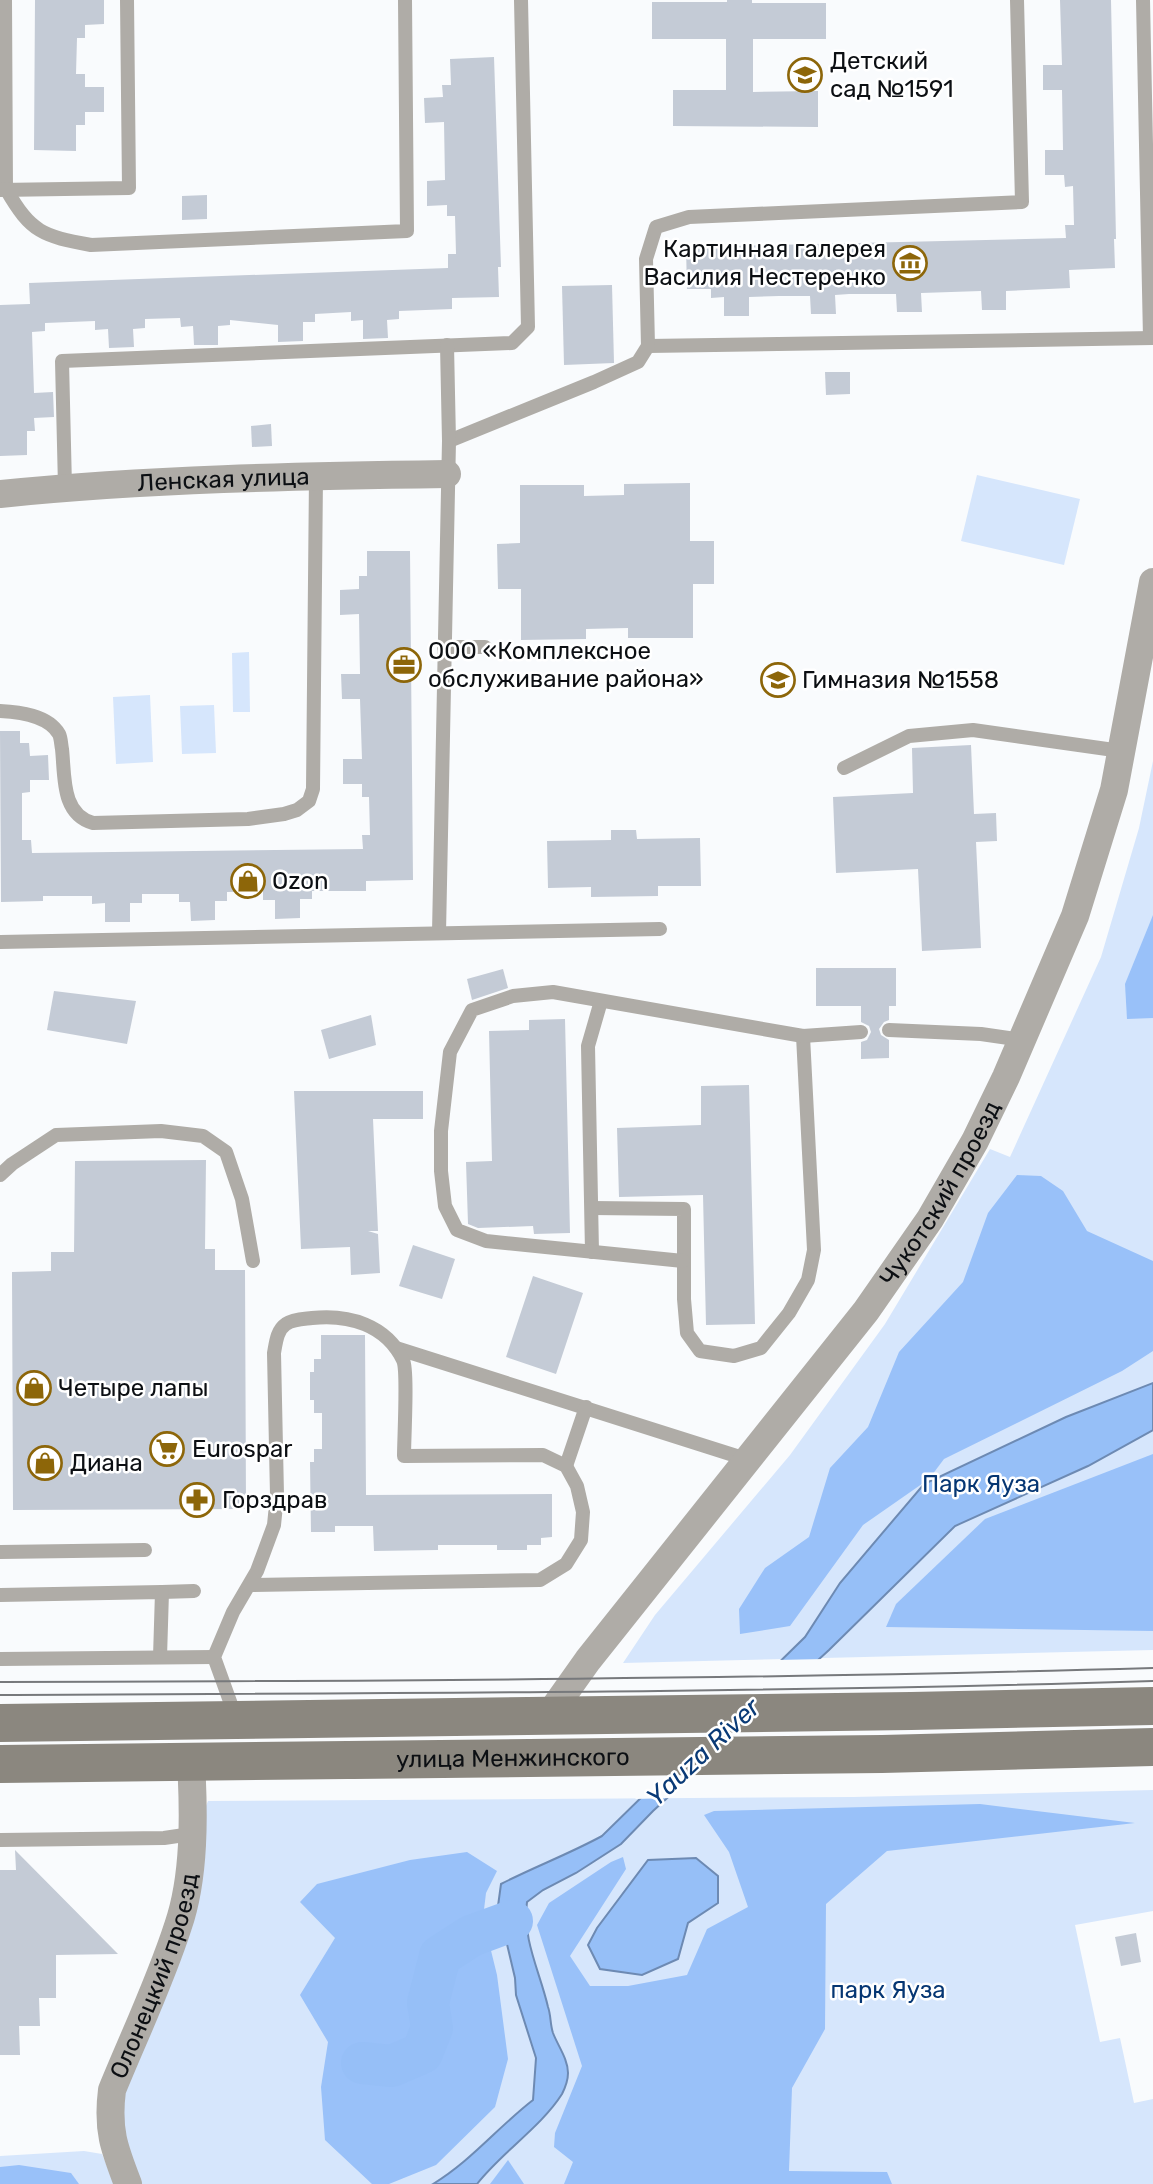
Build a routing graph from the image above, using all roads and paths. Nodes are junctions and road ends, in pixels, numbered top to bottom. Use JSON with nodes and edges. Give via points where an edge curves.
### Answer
{"nodes":[{"id":1,"x":5,"y":0,"type":"edge"},
{"id":2,"x":127,"y":0,"type":"edge"},
{"id":3,"x":405,"y":0,"type":"edge"},
{"id":4,"x":521,"y":0,"type":"edge"},
{"id":5,"x":1017,"y":0,"type":"edge"},
{"id":6,"x":1143,"y":0,"type":"edge"},
{"id":7,"x":3,"y":190,"type":"edge"},
{"id":8,"x":1152,"y":338,"type":"edge"},
{"id":9,"x":447,"y":345,"type":"junction"},
{"id":10,"x":648,"y":346,"type":"junction"},
{"id":11,"x":449,"y":441,"type":"junction"},
{"id":12,"x":447,"y":474,"type":"junction"},
{"id":13,"x":316,"y":475,"type":"junction"},
{"id":14,"x":75,"y":492,"type":"junction"},
{"id":15,"x":0,"y":494,"type":"edge"},
{"id":16,"x":1153,"y":582,"type":"edge"},
{"id":17,"x":444,"y":647,"type":"junction"},
{"id":18,"x":485,"y":647,"type":"dead end"},
{"id":19,"x":0,"y":711,"type":"edge"},
{"id":20,"x":1121,"y":751,"type":"junction"},
{"id":21,"x":844,"y":768,"type":"dead end"},
{"id":22,"x":660,"y":929,"type":"dead end"},
{"id":23,"x":439,"y":933,"type":"junction"},
{"id":24,"x":0,"y":942,"type":"edge"},
{"id":25,"x":601,"y":1001,"type":"junction"},
{"id":26,"x":889,"y":1030,"type":"dead end"},
{"id":27,"x":861,"y":1032,"type":"dead end"},
{"id":28,"x":803,"y":1036,"type":"junction"},
{"id":29,"x":1022,"y":1040,"type":"junction"},
{"id":30,"x":0,"y":1175,"type":"edge"},
{"id":31,"x":592,"y":1208,"type":"junction"},
{"id":32,"x":592,"y":1252,"type":"junction"},
{"id":33,"x":253,"y":1261,"type":"dead end"},
{"id":34,"x":683,"y":1261,"type":"junction"},
{"id":35,"x":396,"y":1348,"type":"junction"},
{"id":36,"x":586,"y":1407,"type":"junction"},
{"id":37,"x":746,"y":1459,"type":"junction"},
{"id":38,"x":566,"y":1466,"type":"junction"},
{"id":39,"x":145,"y":1550,"type":"dead end"},
{"id":40,"x":0,"y":1552,"type":"edge"},
{"id":41,"x":249,"y":1585,"type":"junction"},
{"id":42,"x":194,"y":1591,"type":"dead end"},
{"id":43,"x":162,"y":1592,"type":"junction"},
{"id":44,"x":0,"y":1595,"type":"edge"},
{"id":45,"x":160,"y":1657,"type":"junction"},
{"id":46,"x":214,"y":1657,"type":"junction"},
{"id":47,"x":0,"y":1659,"type":"edge"},
{"id":48,"x":1153,"y":1706,"type":"edge"},
{"id":49,"x":566,"y":1715,"type":"junction"},
{"id":50,"x":237,"y":1720,"type":"junction"},
{"id":51,"x":0,"y":1723,"type":"edge"},
{"id":52,"x":1153,"y":1747,"type":"edge"},
{"id":53,"x":191,"y":1762,"type":"junction"},
{"id":54,"x":0,"y":1764,"type":"edge"},
{"id":55,"x":191,"y":1834,"type":"junction"},
{"id":56,"x":0,"y":1840,"type":"edge"},
{"id":57,"x":128,"y":2184,"type":"edge"}],
"edges":[{"from":1,"to":7,"type":"lane"},
{"from":2,"to":7,"type":"lane","via":[[129,188]]},
{"from":3,"to":7,"type":"lane","via":[[407,231],[91,245],[50,237],[21,216]]},
{"from":4,"to":9,"type":"lane","via":[[528,327],[512,343]]},
{"from":5,"to":10,"type":"lane","via":[[1022,202],[689,216],[656,227],[646,259]]},
{"from":6,"to":8,"type":"lane"},
{"from":8,"to":10,"type":"lane"},
{"from":9,"to":11,"type":"lane"},
{"from":9,"to":14,"type":"lane","via":[[62,361]]},
{"from":10,"to":11,"type":"lane","via":[[638,362]]},
{"from":11,"to":12,"type":"lane"},
{"from":12,"to":13,"type":"street","name":"Ленская улица"},
{"from":12,"to":17,"type":"lane"},
{"from":13,"to":14,"type":"street","name":"Ленская улица"},
{"from":13,"to":19,"type":"lane","via":[[313,789],[303,806],[248,819],[81,820],[68,797],[60,735],[50,723],[35,717]]},
{"from":14,"to":15,"type":"street","name":"Ленская улица"},
{"from":16,"to":20,"type":"street","name":"Чукотский проезд"},
{"from":17,"to":18,"type":"lane"},
{"from":17,"to":23,"type":"lane"},
{"from":20,"to":21,"type":"lane","via":[[973,730],[909,736]]},
{"from":20,"to":29,"type":"street","name":"Чукотский проезд","via":[[1114,790],[1074,916]]},
{"from":22,"to":23,"type":"lane"},
{"from":23,"to":24,"type":"lane"},
{"from":25,"to":28,"type":"lane"},
{"from":25,"to":31,"type":"lane","via":[[588,1046]]},
{"from":25,"to":32,"type":"lane","via":[[553,992],[513,996],[472,1010],[450,1052],[441,1131],[445,1206],[457,1230],[486,1241]]},
{"from":26,"to":29,"type":"lane"},
{"from":27,"to":28,"type":"lane"},
{"from":28,"to":34,"type":"lane","via":[[814,1250],[808,1280],[761,1348],[734,1356],[700,1350],[687,1333]]},
{"from":29,"to":37,"type":"street","name":"Чукотский проезд","via":[[975,1141],[930,1219],[866,1311]]},
{"from":30,"to":33,"type":"lane","via":[[56,1135],[161,1130],[203,1136],[226,1152],[243,1199]]},
{"from":31,"to":32,"type":"lane"},
{"from":31,"to":34,"type":"lane","via":[[684,1209]]},
{"from":32,"to":34,"type":"lane"},
{"from":35,"to":36,"type":"lane"},
{"from":35,"to":38,"type":"lane","via":[[405,1363],[404,1456],[543,1455]]},
{"from":35,"to":41,"type":"lane","via":[[366,1324],[329,1316],[286,1324],[277,1335],[274,1525]]},
{"from":36,"to":37,"type":"lane"},
{"from":36,"to":38,"type":"lane"},
{"from":37,"to":49,"type":"street","name":"Чукотский проезд","via":[[588,1660]]},
{"from":38,"to":41,"type":"lane","via":[[583,1512],[581,1540],[566,1564],[540,1580]]},
{"from":39,"to":40,"type":"lane"},
{"from":41,"to":46,"type":"lane"},
{"from":42,"to":43,"type":"lane"},
{"from":43,"to":44,"type":"lane"},
{"from":43,"to":45,"type":"lane"},
{"from":45,"to":46,"type":"lane"},
{"from":45,"to":47,"type":"lane"},
{"from":46,"to":50,"type":"lane"},
{"from":48,"to":49,"type":"main road","name":"улица Менжинского"},
{"from":49,"to":50,"type":"main road","name":"улица Менжинского"},
{"from":50,"to":51,"type":"main road","name":"улица Менжинского"},
{"from":52,"to":53,"type":"main road","name":"улица Менжинского"},
{"from":53,"to":54,"type":"main road","name":"улица Менжинского"},
{"from":53,"to":55,"type":"street","name":"Олонецкий проезд"},
{"from":55,"to":56,"type":"lane"},
{"from":55,"to":57,"type":"street","name":"Олонецкий проезд","via":[[179,1925],[112,2090],[111,2136]]}]}
